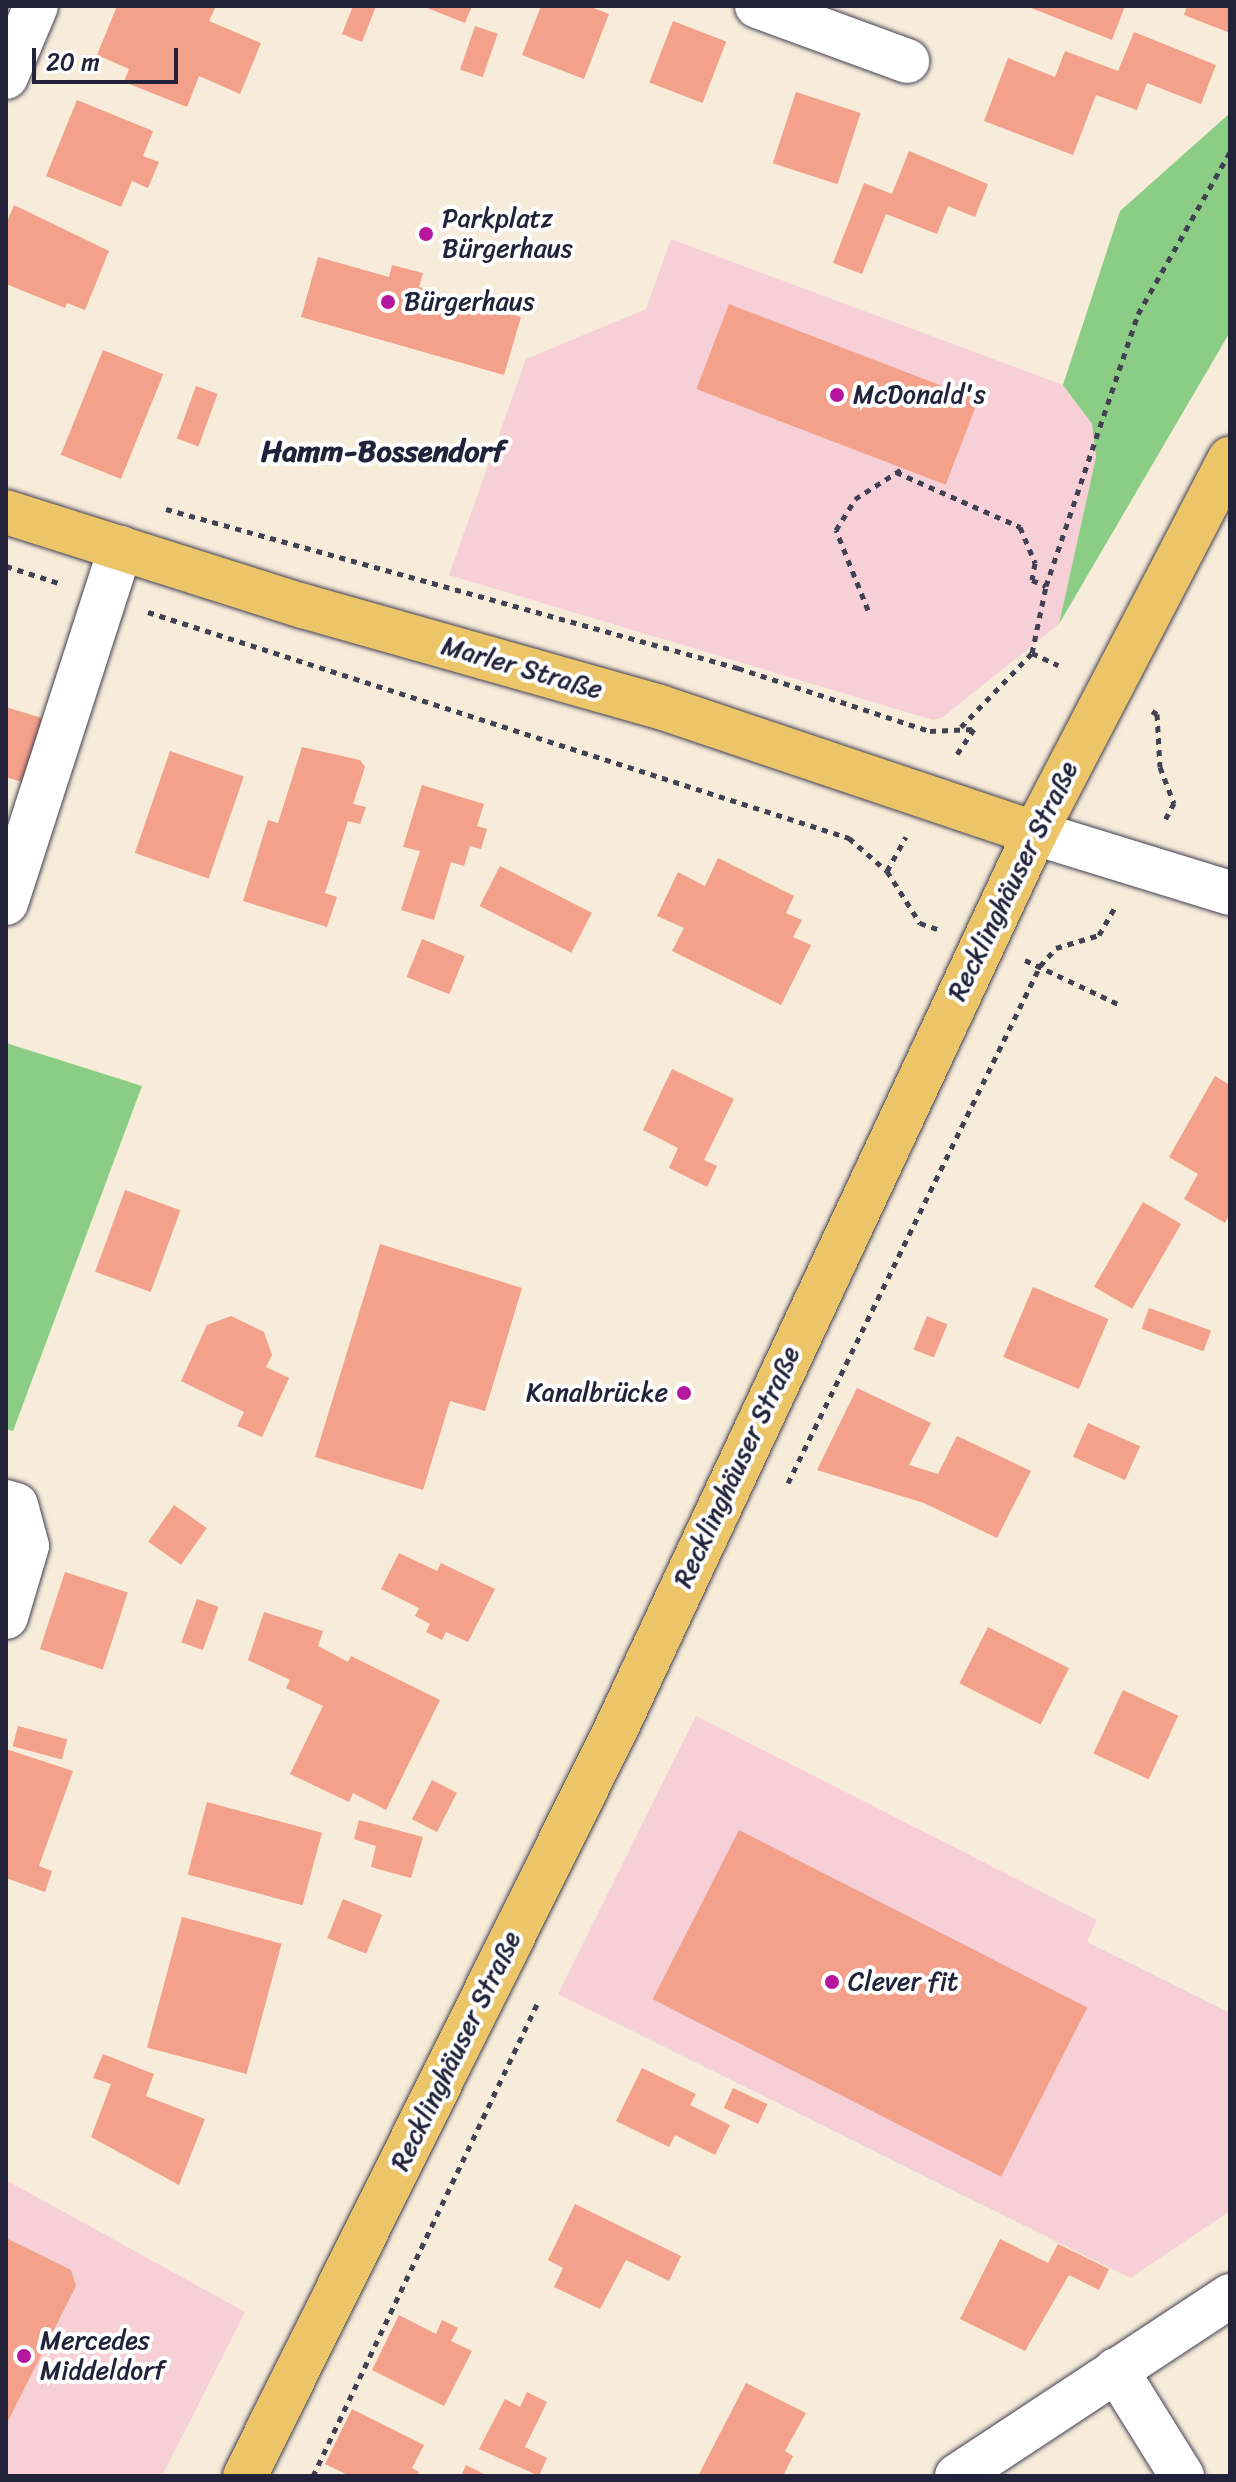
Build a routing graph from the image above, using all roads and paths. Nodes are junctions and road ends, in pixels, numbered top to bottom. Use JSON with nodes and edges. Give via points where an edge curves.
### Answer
{"nodes":[{"id":1,"x":36,"y":6,"type":"edge"},
{"id":2,"x":757,"y":6,"type":"edge"},
{"id":3,"x":907,"y":61,"type":"dead end"},
{"id":4,"x":6,"y":77,"type":"edge"},
{"id":5,"x":1230,"y":152,"type":"edge"},
{"id":6,"x":1230,"y":459,"type":"edge"},
{"id":7,"x":155,"y":506,"type":"dead end"},
{"id":8,"x":6,"y":512,"type":"edge"},
{"id":9,"x":121,"y":548,"type":"junction"},
{"id":10,"x":6,"y":566,"type":"edge"},
{"id":11,"x":1046,"y":586,"type":"junction"},
{"id":12,"x":109,"y":599,"type":"junction"},
{"id":13,"x":868,"y":610,"type":"dead end"},
{"id":14,"x":1032,"y":653,"type":"junction"},
{"id":15,"x":1058,"y":665,"type":"dead end"},
{"id":16,"x":1109,"y":691,"type":"junction"},
{"id":17,"x":960,"y":727,"type":"junction"},
{"id":18,"x":974,"y":729,"type":"dead end"},
{"id":19,"x":1035,"y":833,"type":"junction"},
{"id":20,"x":1141,"y":862,"type":"junction"},
{"id":21,"x":1230,"y":893,"type":"edge"},
{"id":22,"x":6,"y":903,"type":"edge"},
{"id":23,"x":920,"y":923,"type":"dead end"},
{"id":24,"x":1040,"y":966,"type":"junction"},
{"id":25,"x":1118,"y":1004,"type":"dead end"},
{"id":26,"x":782,"y":1495,"type":"dead end"},
{"id":27,"x":6,"y":1502,"type":"edge"},
{"id":28,"x":6,"y":1617,"type":"edge"},
{"id":29,"x":542,"y":1994,"type":"dead end"},
{"id":30,"x":1230,"y":2296,"type":"edge"},
{"id":31,"x":1116,"y":2370,"type":"junction"},
{"id":32,"x":245,"y":2476,"type":"edge"},
{"id":33,"x":313,"y":2476,"type":"edge"},
{"id":34,"x":957,"y":2476,"type":"edge"},
{"id":35,"x":1182,"y":2476,"type":"edge"}],
"edges":[{"from":1,"to":4,"type":"street"},
{"from":2,"to":3,"type":"street"},
{"from":5,"to":11,"type":"path","via":[[1138,314]]},
{"from":6,"to":16,"type":"main road","name":"Recklinghäuser Straße"},
{"from":7,"to":17,"type":"path","via":[[738,668],[930,731]]},
{"from":8,"to":9,"type":"main road","name":"Marler Straße"},
{"from":9,"to":12,"type":"street"},
{"from":9,"to":19,"type":"main road","name":"Marler Straße","via":[[333,615],[660,707]]},
{"from":10,"to":12,"type":"path"},
{"from":11,"to":13,"type":"path","via":[[1032,580],[1035,563],[1020,527],[899,470],[855,499],[836,530]]},
{"from":11,"to":14,"type":"path"},
{"from":12,"to":22,"type":"street"},
{"from":12,"to":23,"type":"path","via":[[849,838],[887,871]]},
{"from":14,"to":15,"type":"path"},
{"from":14,"to":17,"type":"path"},
{"from":16,"to":19,"type":"main road","name":"Recklinghäuser Straße"},
{"from":16,"to":20,"type":"path","via":[[1157,714],[1160,767],[1174,803]]},
{"from":17,"to":18,"type":"path"},
{"from":19,"to":20,"type":"street"},
{"from":19,"to":32,"type":"main road","name":"Recklinghäuser Straße","via":[[615,1731]]},
{"from":20,"to":21,"type":"street"},
{"from":20,"to":24,"type":"path","via":[[1099,935],[1056,948]]},
{"from":24,"to":25,"type":"path"},
{"from":24,"to":26,"type":"path"},
{"from":27,"to":28,"type":"street","via":[[16,1505],[27,1546]]},
{"from":29,"to":33,"type":"path"},
{"from":30,"to":31,"type":"street"},
{"from":31,"to":34,"type":"street"},
{"from":31,"to":35,"type":"street"}]}
